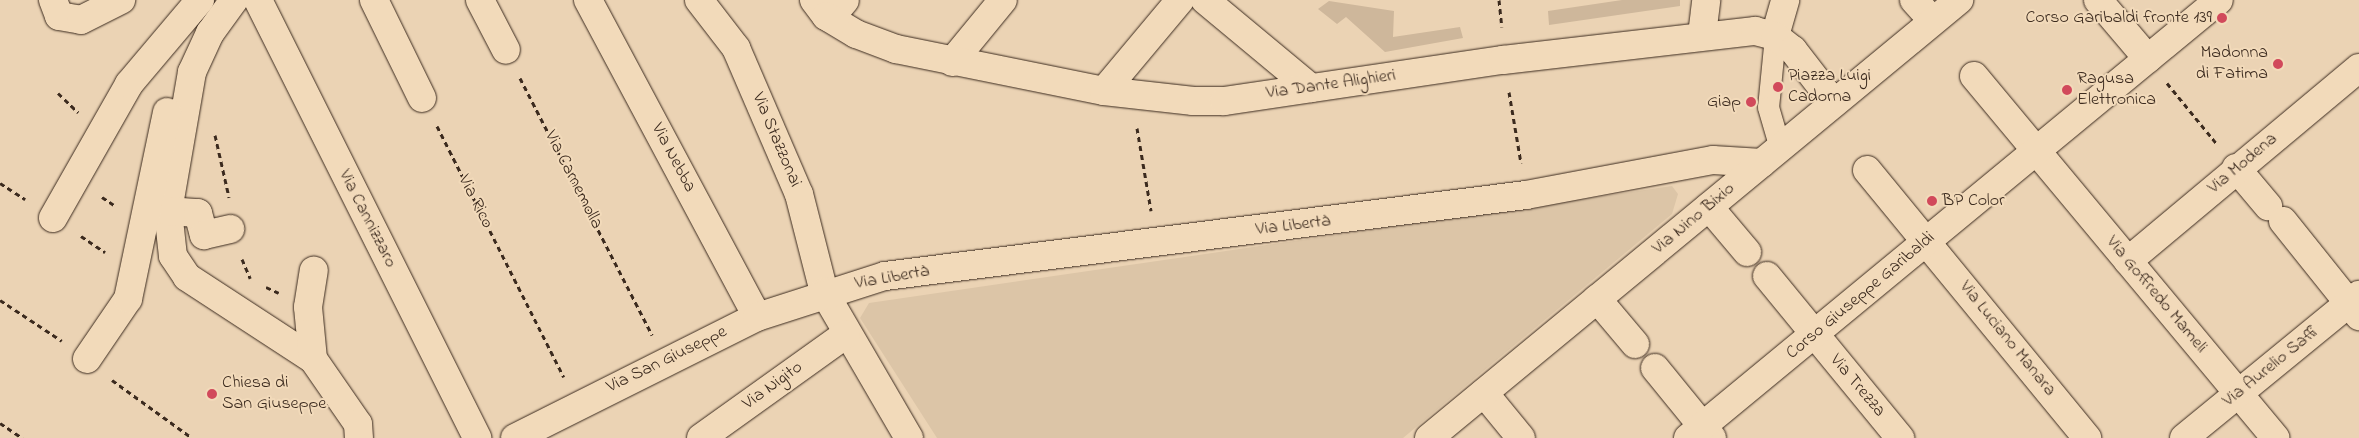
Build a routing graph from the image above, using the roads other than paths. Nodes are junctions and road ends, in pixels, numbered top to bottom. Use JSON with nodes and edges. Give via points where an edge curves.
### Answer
{"nodes":[{"id":1,"x":53,"y":0,"type":"edge"},
{"id":2,"x":122,"y":0,"type":"edge"},
{"id":3,"x":200,"y":0,"type":"edge"},
{"id":4,"x":234,"y":0,"type":"edge"},
{"id":5,"x":258,"y":0,"type":"edge"},
{"id":6,"x":374,"y":0,"type":"edge"},
{"id":7,"x":480,"y":0,"type":"edge"},
{"id":8,"x":588,"y":0,"type":"edge"},
{"id":9,"x":699,"y":0,"type":"edge"},
{"id":10,"x":1003,"y":0,"type":"edge"},
{"id":11,"x":1180,"y":0,"type":"edge"},
{"id":12,"x":1205,"y":0,"type":"edge"},
{"id":13,"x":1706,"y":0,"type":"edge"},
{"id":14,"x":1785,"y":0,"type":"edge"},
{"id":15,"x":1914,"y":0,"type":"edge"},
{"id":16,"x":1959,"y":0,"type":"edge"},
{"id":17,"x":2098,"y":0,"type":"edge"},
{"id":18,"x":2219,"y":0,"type":"edge"},
{"id":19,"x":830,"y":6,"type":"edge"},
{"id":20,"x":1933,"y":21,"type":"junction"},
{"id":21,"x":210,"y":33,"type":"junction"},
{"id":22,"x":1702,"y":35,"type":"junction"},
{"id":23,"x":1776,"y":36,"type":"junction"},
{"id":24,"x":506,"y":50,"type":"road end"},
{"id":25,"x":2148,"y":59,"type":"junction"},
{"id":26,"x":952,"y":62,"type":"junction"},
{"id":27,"x":2358,"y":72,"type":"edge"},
{"id":28,"x":1974,"y":76,"type":"dead end"},
{"id":29,"x":1311,"y":88,"type":"junction"},
{"id":30,"x":1104,"y":91,"type":"junction"},
{"id":31,"x":422,"y":98,"type":"road end"},
{"id":32,"x":1834,"y":102,"type":"junction"},
{"id":33,"x":2037,"y":150,"type":"junction"},
{"id":34,"x":1771,"y":155,"type":"junction"},
{"id":35,"x":2236,"y":168,"type":"junction"},
{"id":36,"x":1867,"y":170,"type":"dead end"},
{"id":37,"x":1709,"y":207,"type":"junction"},
{"id":38,"x":168,"y":211,"type":"junction"},
{"id":39,"x":53,"y":218,"type":"dead end"},
{"id":40,"x":230,"y":230,"type":"dead end"},
{"id":41,"x":1927,"y":241,"type":"junction"},
{"id":42,"x":1747,"y":252,"type":"dead end"},
{"id":43,"x":2128,"y":261,"type":"junction"},
{"id":44,"x":314,"y":270,"type":"dead end"},
{"id":45,"x":1767,"y":276,"type":"dead end"},
{"id":46,"x":824,"y":292,"type":"junction"},
{"id":47,"x":1597,"y":299,"type":"junction"},
{"id":48,"x":2356,"y":305,"type":"edge"},
{"id":49,"x":757,"y":317,"type":"junction"},
{"id":50,"x":846,"y":334,"type":"junction"},
{"id":51,"x":1814,"y":334,"type":"junction"},
{"id":52,"x":1635,"y":344,"type":"dead end"},
{"id":53,"x":88,"y":359,"type":"dead end"},
{"id":54,"x":313,"y":359,"type":"junction"},
{"id":55,"x":1655,"y":368,"type":"dead end"},
{"id":56,"x":1484,"y":393,"type":"junction"},
{"id":57,"x":2238,"y":393,"type":"junction"},
{"id":58,"x":550,"y":430,"type":"edge"},
{"id":59,"x":1701,"y":434,"type":"edge"},
{"id":60,"x":359,"y":438,"type":"edge"},
{"id":61,"x":477,"y":438,"type":"edge"},
{"id":62,"x":515,"y":438,"type":"edge"},
{"id":63,"x":701,"y":438,"type":"edge"},
{"id":64,"x":909,"y":438,"type":"edge"},
{"id":65,"x":1429,"y":438,"type":"edge"},
{"id":66,"x":1521,"y":438,"type":"edge"},
{"id":67,"x":1900,"y":438,"type":"edge"},
{"id":68,"x":2087,"y":438,"type":"edge"},
{"id":69,"x":2184,"y":438,"type":"edge"},
{"id":70,"x":2276,"y":438,"type":"edge"}],
"edges":[{"from":1,"to":2,"type":"street","via":[[59,16],[81,20]]},
{"from":3,"to":39,"type":"street","via":[[129,84],[78,181]]},
{"from":4,"to":21,"type":"street"},
{"from":5,"to":61,"type":"street","name":"Via Cannizzaro"},
{"from":6,"to":31,"type":"street"},
{"from":7,"to":24,"type":"street"},
{"from":8,"to":49,"type":"street","name":"Via Nebba"},
{"from":9,"to":46,"type":"street","name":"Via Stazzonai","via":[[736,48],[795,185]]},
{"from":10,"to":26,"type":"street"},
{"from":11,"to":30,"type":"street"},
{"from":12,"to":29,"type":"street"},
{"from":13,"to":22,"type":"street"},
{"from":14,"to":23,"type":"street"},
{"from":15,"to":20,"type":"street"},
{"from":16,"to":20,"type":"street","name":"Via Nino Bixio"},
{"from":17,"to":25,"type":"street"},
{"from":18,"to":25,"type":"street","name":"Corso Giuseppe Garibaldi"},
{"from":19,"to":26,"type":"street","name":"Via Dante Alighieri","via":[[856,34],[896,49]]},
{"from":20,"to":32,"type":"street","name":"Via Nino Bixio"},
{"from":21,"to":38,"type":"street","via":[[192,72]]},
{"from":21,"to":53,"type":"street","via":[[181,56],[174,76],[128,299]]},
{"from":22,"to":23,"type":"street","name":"Via Dante Alighieri","via":[[1755,31]]},
{"from":22,"to":29,"type":"street","name":"Via Dante Alighieri"},
{"from":23,"to":32,"type":"street","via":[[1807,65]]},
{"from":23,"to":34,"type":"lane","via":[[1768,107]]},
{"from":25,"to":33,"type":"street","name":"Corso Giuseppe Garibaldi"},
{"from":26,"to":30,"type":"street","name":"Via Dante Alighieri"},
{"from":27,"to":35,"type":"street","name":"Via Modena"},
{"from":28,"to":33,"type":"street","name":"Via Goffredo Mameli"},
{"from":29,"to":30,"type":"street","name":"Via Dante Alighieri","via":[[1224,101]]},
{"from":32,"to":34,"type":"street","name":"Via Nino Bixio"},
{"from":33,"to":41,"type":"street","name":"Corso Giuseppe Garibaldi"},
{"from":33,"to":43,"type":"street","name":"Via Goffredo Mameli"},
{"from":34,"to":37,"type":"street","name":"Via Nino Bixio"},
{"from":34,"to":46,"type":"street","name":"Via Libertà","via":[[1713,160],[1526,195],[885,276]]},
{"from":35,"to":43,"type":"street","name":"Via Modena"},
{"from":35,"to":48,"type":"street"},
{"from":36,"to":41,"type":"street","name":"Via Luciano Manara"},
{"from":37,"to":42,"type":"street"},
{"from":37,"to":47,"type":"street","name":"Via Nino Bixio"},
{"from":38,"to":40,"type":"street","via":[[198,213],[204,234]]},
{"from":38,"to":54,"type":"street","via":[[173,256],[187,278]]},
{"from":41,"to":51,"type":"street","name":"Corso Giuseppe Garibaldi"},
{"from":41,"to":68,"type":"street","name":"Via Luciano Manara"},
{"from":43,"to":57,"type":"street","name":"Via Goffredo Mameli"},
{"from":44,"to":54,"type":"street","via":[[308,307]]},
{"from":45,"to":51,"type":"street","name":"Via Trezza"},
{"from":46,"to":49,"type":"street","name":"Via San Giuseppe"},
{"from":46,"to":50,"type":"street","name":"Via Stazzonai"},
{"from":47,"to":52,"type":"street"},
{"from":47,"to":56,"type":"street","name":"Via Nino Bixio"},
{"from":48,"to":57,"type":"street","name":"Via Aurelio Saffi"},
{"from":49,"to":58,"type":"street","name":"Via San Giuseppe","via":[[578,404]]},
{"from":50,"to":63,"type":"street","name":"Via Nigito"},
{"from":50,"to":64,"type":"street","name":"Via Stazzonai"},
{"from":51,"to":59,"type":"street","name":"Corso Giuseppe Garibaldi"},
{"from":51,"to":67,"type":"street","name":"Via Trezza"},
{"from":54,"to":60,"type":"street","via":[[358,424]]},
{"from":55,"to":59,"type":"street"},
{"from":56,"to":65,"type":"street","name":"Via Nino Bixio"},
{"from":56,"to":66,"type":"street"},
{"from":57,"to":69,"type":"street","name":"Via Aurelio Saffi"},
{"from":57,"to":70,"type":"street","name":"Via Goffredo Mameli"},
{"from":58,"to":62,"type":"street","name":"Via San Giuseppe"}]}
